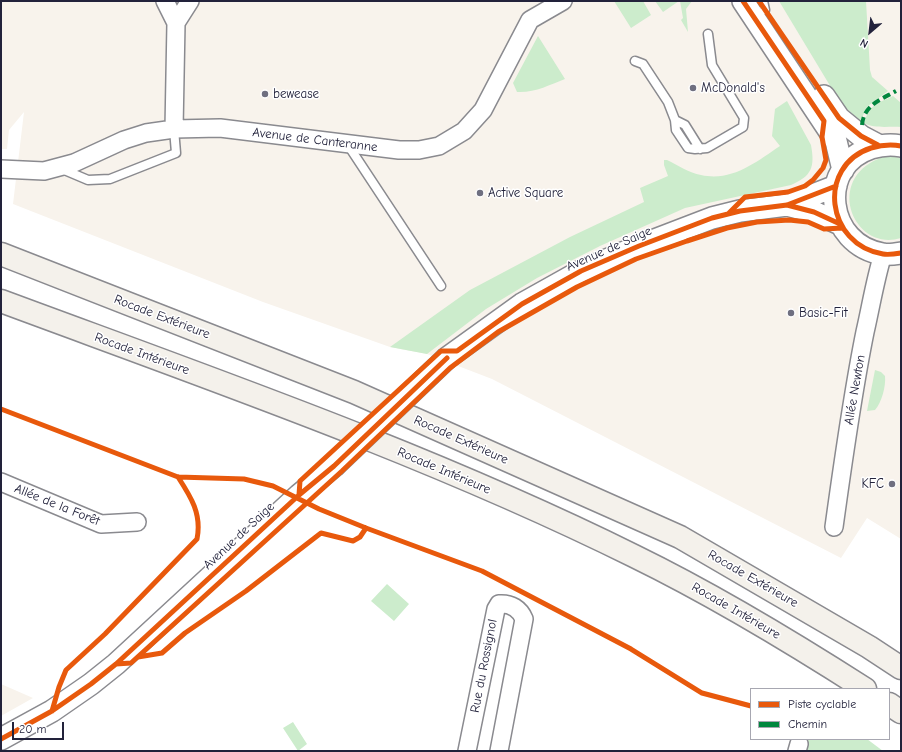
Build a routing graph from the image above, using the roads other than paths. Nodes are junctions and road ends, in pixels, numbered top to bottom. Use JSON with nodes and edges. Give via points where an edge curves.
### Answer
{"nodes":[{"id":1,"x":165,"y":1,"type":"edge"},
{"id":2,"x":190,"y":1,"type":"edge"},
{"id":3,"x":563,"y":1,"type":"edge"},
{"id":4,"x":743,"y":1,"type":"edge"},
{"id":5,"x":762,"y":4,"type":"edge"},
{"id":6,"x":176,"y":23,"type":"junction"},
{"id":7,"x":708,"y":34,"type":"dead end"},
{"id":8,"x":635,"y":61,"type":"dead end"},
{"id":9,"x":174,"y":129,"type":"junction"},
{"id":10,"x":348,"y":144,"type":"junction"},
{"id":11,"x":878,"y":145,"type":"junction"},
{"id":12,"x":901,"y":146,"type":"edge"},
{"id":13,"x":1,"y":168,"type":"edge"},
{"id":14,"x":60,"y":168,"type":"junction"},
{"id":15,"x":839,"y":178,"type":"junction"},
{"id":16,"x":787,"y":205,"type":"junction"},
{"id":17,"x":840,"y":224,"type":"junction"},
{"id":18,"x":1,"y":254,"type":"edge"},
{"id":19,"x":892,"y":254,"type":"edge"},
{"id":20,"x":440,"y":286,"type":"dead end"},
{"id":21,"x":1,"y":301,"type":"edge"},
{"id":22,"x":1,"y":482,"type":"edge"},
{"id":23,"x":137,"y":522,"type":"dead end"},
{"id":24,"x":834,"y":527,"type":"dead end"},
{"id":25,"x":901,"y":668,"type":"edge"},
{"id":26,"x":863,"y":688,"type":"edge"},
{"id":27,"x":890,"y":705,"type":"edge"},
{"id":28,"x":901,"y":712,"type":"edge"},
{"id":29,"x":1,"y":740,"type":"edge"},
{"id":30,"x":467,"y":751,"type":"edge"},
{"id":31,"x":499,"y":751,"type":"edge"}],
"edges":[{"from":1,"to":6,"type":"street"},
{"from":2,"to":6,"type":"street"},
{"from":3,"to":10,"type":"street","name":"Avenue de Canteranne","via":[[530,20],[483,110],[464,131],[439,146],[419,150]]},
{"from":4,"to":15,"type":"street","via":[[836,141]]},
{"from":5,"to":11,"type":"street","via":[[838,118],[861,136]]},
{"from":6,"to":9,"type":"street"},
{"from":7,"to":8,"type":"lane","via":[[712,65],[744,118],[743,127],[707,148],[688,148],[676,130],[668,102],[643,64]]},
{"from":9,"to":10,"type":"street","name":"Avenue de Canteranne","via":[[220,128]]},
{"from":9,"to":14,"type":"street","name":"Avenue de Canteranne","via":[[146,133],[124,140]]},
{"from":9,"to":14,"type":"lane","via":[[176,153],[110,179],[88,180]]},
{"from":10,"to":20,"type":"lane"},
{"from":11,"to":12,"type":"street"},
{"from":11,"to":15,"type":"street","via":[[852,159]]},
{"from":13,"to":14,"type":"street","name":"Avenue de Canteranne","via":[[44,171]]},
{"from":15,"to":16,"type":"street","name":"Avenue de Saige"},
{"from":15,"to":17,"type":"street","via":[[834,203]]},
{"from":16,"to":17,"type":"street","name":"Avenue de Saige","via":[[814,212]]},
{"from":16,"to":29,"type":"street","name":"Avenue de Saige","bridge":true,"via":[[740,211],[712,218],[581,271],[522,304],[447,358],[334,466],[299,495],[110,669],[52,711]]},
{"from":17,"to":19,"type":"street","via":[[851,239],[866,249]]},
{"from":18,"to":25,"type":"highway","name":"Rocade Extérieure","via":[[354,392],[680,537]]},
{"from":19,"to":24,"type":"street","name":"Allée Newton","via":[[874,286],[849,422]]},
{"from":21,"to":26,"type":"highway","name":"Rocade Intérieure","via":[[312,417],[525,505],[634,556],[738,610]]},
{"from":22,"to":23,"type":"street","name":"Allée de la Forêt","via":[[101,524]]},
{"from":27,"to":28,"type":"highway"},
{"from":30,"to":31,"type":"street","name":"Rue du Rossignol","via":[[496,609],[499,604],[503,604],[516,608],[522,613],[524,620]]}]}
